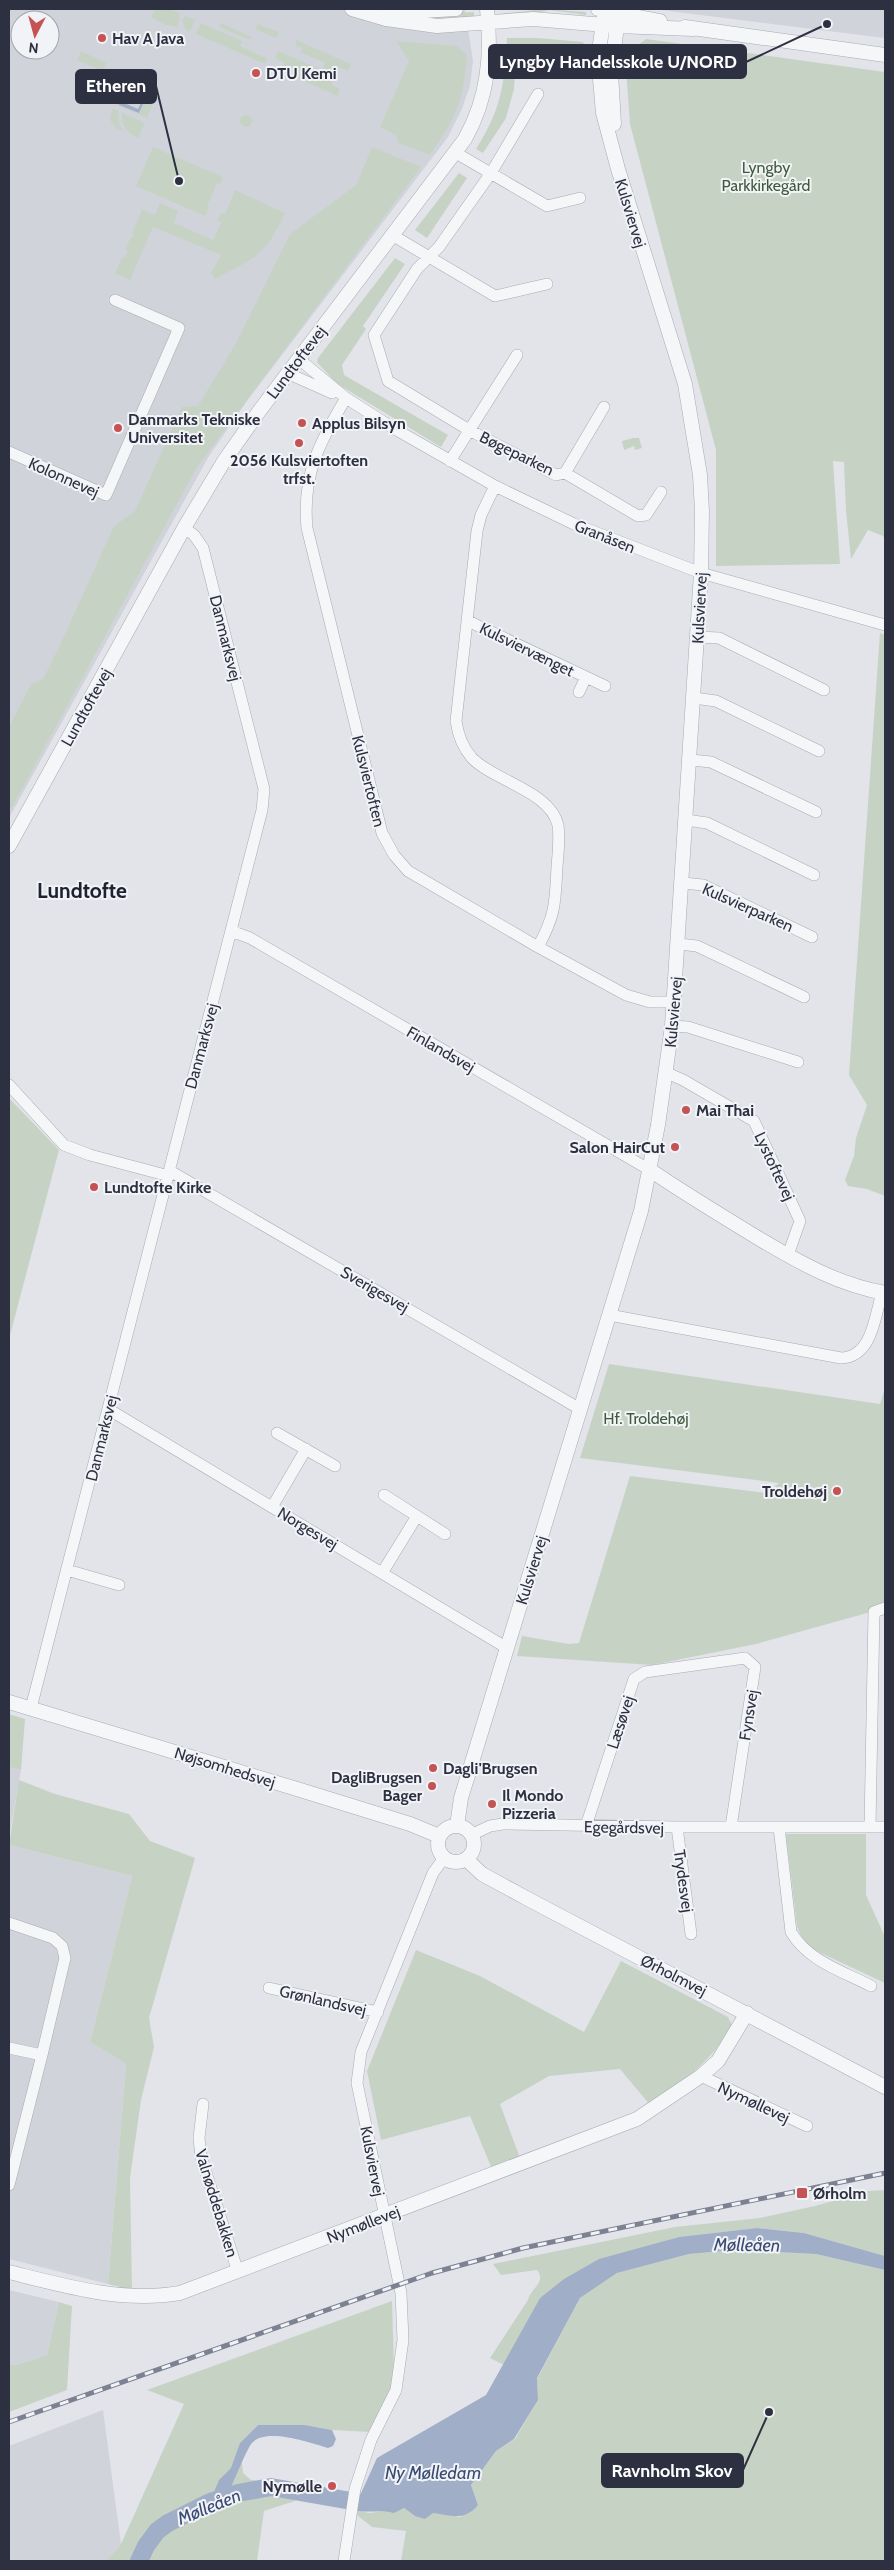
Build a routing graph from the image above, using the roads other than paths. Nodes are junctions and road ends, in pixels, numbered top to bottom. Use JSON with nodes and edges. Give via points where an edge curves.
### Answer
{"nodes":[{"id":1,"x":352,"y":9,"type":"edge"},
{"id":2,"x":388,"y":9,"type":"edge"},
{"id":3,"x":456,"y":9,"type":"edge"},
{"id":4,"x":602,"y":9,"type":"edge"},
{"id":5,"x":488,"y":16,"type":"edge"},
{"id":6,"x":619,"y":16,"type":"edge"},
{"id":7,"x":602,"y":24,"type":"junction"},
{"id":8,"x":885,"y":55,"type":"edge"},
{"id":9,"x":538,"y":94,"type":"dead end"},
{"id":10,"x":456,"y":153,"type":"junction"},
{"id":11,"x":614,"y":155,"type":"junction"},
{"id":12,"x":491,"y":173,"type":"junction"},
{"id":13,"x":580,"y":198,"type":"dead end"},
{"id":14,"x":392,"y":235,"type":"junction"},
{"id":15,"x":428,"y":258,"type":"junction"},
{"id":16,"x":548,"y":284,"type":"dead end"},
{"id":17,"x":115,"y":300,"type":"dead end"},
{"id":18,"x":517,"y":355,"type":"dead end"},
{"id":19,"x":299,"y":359,"type":"junction"},
{"id":20,"x":287,"y":373,"type":"junction"},
{"id":21,"x":346,"y":398,"type":"junction"},
{"id":22,"x":604,"y":407,"type":"dead end"},
{"id":23,"x":469,"y":430,"type":"junction"},
{"id":24,"x":9,"y":452,"type":"edge"},
{"id":25,"x":450,"y":460,"type":"junction"},
{"id":26,"x":565,"y":472,"type":"junction"},
{"id":27,"x":495,"y":486,"type":"junction"},
{"id":28,"x":661,"y":492,"type":"dead end"},
{"id":29,"x":184,"y":528,"type":"junction"},
{"id":30,"x":701,"y":573,"type":"junction"},
{"id":31,"x":468,"y":621,"type":"junction"},
{"id":32,"x":885,"y":625,"type":"edge"},
{"id":33,"x":698,"y":636,"type":"junction"},
{"id":34,"x":586,"y":677,"type":"junction"},
{"id":35,"x":606,"y":686,"type":"dead end"},
{"id":36,"x":824,"y":690,"type":"dead end"},
{"id":37,"x":578,"y":692,"type":"dead end"},
{"id":38,"x":694,"y":698,"type":"junction"},
{"id":39,"x":819,"y":751,"type":"dead end"},
{"id":40,"x":691,"y":760,"type":"junction"},
{"id":41,"x":816,"y":812,"type":"dead end"},
{"id":42,"x":686,"y":820,"type":"junction"},
{"id":43,"x":9,"y":846,"type":"edge"},
{"id":44,"x":814,"y":875,"type":"dead end"},
{"id":45,"x":683,"y":883,"type":"junction"},
{"id":46,"x":231,"y":931,"type":"junction"},
{"id":47,"x":812,"y":936,"type":"dead end"},
{"id":48,"x":678,"y":944,"type":"junction"},
{"id":49,"x":538,"y":947,"type":"junction"},
{"id":50,"x":804,"y":997,"type":"dead end"},
{"id":51,"x":674,"y":1002,"type":"junction"},
{"id":52,"x":672,"y":1026,"type":"junction"},
{"id":53,"x":798,"y":1062,"type":"dead end"},
{"id":54,"x":667,"y":1073,"type":"junction"},
{"id":55,"x":9,"y":1085,"type":"edge"},
{"id":56,"x":650,"y":1170,"type":"junction"},
{"id":57,"x":169,"y":1173,"type":"junction"},
{"id":58,"x":788,"y":1255,"type":"junction"},
{"id":59,"x":884,"y":1293,"type":"edge"},
{"id":60,"x":609,"y":1315,"type":"junction"},
{"id":61,"x":108,"y":1409,"type":"junction"},
{"id":62,"x":580,"y":1409,"type":"junction"},
{"id":63,"x":277,"y":1433,"type":"dead end"},
{"id":64,"x":306,"y":1449,"type":"junction"},
{"id":65,"x":334,"y":1466,"type":"dead end"},
{"id":66,"x":384,"y":1495,"type":"dead end"},
{"id":67,"x":272,"y":1507,"type":"junction"},
{"id":68,"x":417,"y":1516,"type":"junction"},
{"id":69,"x":445,"y":1534,"type":"dead end"},
{"id":70,"x":67,"y":1570,"type":"junction"},
{"id":71,"x":382,"y":1573,"type":"junction"},
{"id":72,"x":119,"y":1585,"type":"dead end"},
{"id":73,"x":885,"y":1608,"type":"edge"},
{"id":74,"x":507,"y":1648,"type":"junction"},
{"id":75,"x":695,"y":1665,"type":"joint"},
{"id":76,"x":9,"y":1702,"type":"edge"},
{"id":77,"x":31,"y":1708,"type":"junction"},
{"id":78,"x":457,"y":1826,"type":"junction"},
{"id":79,"x":586,"y":1826,"type":"junction"},
{"id":80,"x":731,"y":1827,"type":"junction"},
{"id":81,"x":779,"y":1827,"type":"junction"},
{"id":82,"x":870,"y":1827,"type":"junction"},
{"id":83,"x":885,"y":1827,"type":"edge"},
{"id":84,"x":677,"y":1828,"type":"junction"},
{"id":85,"x":471,"y":1835,"type":"junction"},
{"id":86,"x":439,"y":1836,"type":"junction"},
{"id":87,"x":444,"y":1858,"type":"junction"},
{"id":88,"x":466,"y":1859,"type":"junction"},
{"id":89,"x":9,"y":1922,"type":"edge"},
{"id":90,"x":691,"y":1934,"type":"dead end"},
{"id":91,"x":871,"y":1986,"type":"dead end"},
{"id":92,"x":269,"y":1988,"type":"dead end"},
{"id":93,"x":378,"y":2012,"type":"junction"},
{"id":94,"x":747,"y":2013,"type":"junction"},
{"id":95,"x":9,"y":2048,"type":"edge"},
{"id":96,"x":42,"y":2055,"type":"junction"},
{"id":97,"x":701,"y":2076,"type":"junction"},
{"id":98,"x":885,"y":2087,"type":"edge"},
{"id":99,"x":203,"y":2104,"type":"dead end"},
{"id":100,"x":807,"y":2126,"type":"dead end"},
{"id":101,"x":9,"y":2185,"type":"edge"},
{"id":102,"x":383,"y":2216,"type":"junction"},
{"id":103,"x":9,"y":2272,"type":"edge"},
{"id":104,"x":238,"y":2272,"type":"junction"},
{"id":105,"x":344,"y":2561,"type":"edge"}],
"edges":[{"from":1,"to":5,"type":"street","via":[[420,25],[457,26]]},
{"from":2,"to":3,"type":"street"},
{"from":4,"to":6,"type":"street"},
{"from":4,"to":7,"type":"street","name":"Kulsviervej"},
{"from":5,"to":7,"type":"street"},
{"from":5,"to":10,"type":"street","name":"Lundtoftevej","via":[[489,57],[482,102]]},
{"from":6,"to":7,"type":"street"},
{"from":6,"to":8,"type":"street"},
{"from":6,"to":11,"type":"street","name":"Kulsviervej","via":[[611,73]]},
{"from":7,"to":11,"type":"street","name":"Kulsviervej","via":[[600,79],[603,113]]},
{"from":9,"to":12,"type":"street","name":"Bøgeparken"},
{"from":10,"to":12,"type":"street"},
{"from":10,"to":14,"type":"street","name":"Lundtoftevej"},
{"from":11,"to":30,"type":"street","name":"Kulsviervej","via":[[692,420],[702,502]]},
{"from":12,"to":13,"type":"street","via":[[548,206]]},
{"from":12,"to":15,"type":"street","name":"Bøgeparken"},
{"from":14,"to":15,"type":"street"},
{"from":14,"to":19,"type":"street","name":"Lundtoftevej"},
{"from":15,"to":16,"type":"street","via":[[495,296]]},
{"from":15,"to":23,"type":"street","name":"Bøgeparken","via":[[417,269],[374,335],[388,381]]},
{"from":17,"to":24,"type":"street","name":"Kolonnevej","via":[[179,328],[106,495]]},
{"from":18,"to":23,"type":"street","name":"Bøgeparken"},
{"from":19,"to":20,"type":"street","name":"Lundtoftevej"},
{"from":19,"to":21,"type":"street","name":"Granåsen"},
{"from":20,"to":21,"type":"street","name":"Granåsen"},
{"from":20,"to":29,"type":"street","name":"Lundtoftevej","via":[[224,462]]},
{"from":21,"to":25,"type":"street","name":"Granåsen"},
{"from":21,"to":49,"type":"street","name":"Kulsviertoften","via":[[321,440],[312,464],[307,486],[306,522],[382,833],[394,855],[408,871]]},
{"from":22,"to":26,"type":"street","name":"Bøgeparken"},
{"from":23,"to":25,"type":"street","name":"Bøgeparken"},
{"from":23,"to":26,"type":"street","name":"Bøgeparken","via":[[556,475]]},
{"from":25,"to":27,"type":"street","name":"Granåsen"},
{"from":26,"to":28,"type":"street","name":"Bøgeparken","via":[[638,516],[646,515]]},
{"from":27,"to":30,"type":"street","name":"Granåsen","via":[[574,524]]},
{"from":27,"to":31,"type":"street","name":"Kulsviervænget","via":[[477,531]]},
{"from":29,"to":43,"type":"street","name":"Lundtoftevej"},
{"from":29,"to":46,"type":"street","name":"Danmarksvej","via":[[203,548],[264,789],[262,810]]},
{"from":30,"to":32,"type":"street","name":"Granåsen"},
{"from":30,"to":33,"type":"street","name":"Kulsviervej"},
{"from":31,"to":34,"type":"street","name":"Kulsviervænget"},
{"from":31,"to":49,"type":"street","name":"Kulsviervænget","via":[[456,721],[458,736],[474,760],[541,801],[558,823],[555,910],[552,923]]},
{"from":33,"to":36,"type":"street","via":[[719,638]]},
{"from":33,"to":38,"type":"street","name":"Kulsviervej"},
{"from":34,"to":35,"type":"street","name":"Kulsviervænget"},
{"from":34,"to":37,"type":"street","name":"Kulsviervænget"},
{"from":38,"to":39,"type":"street","via":[[716,701]]},
{"from":38,"to":40,"type":"street","name":"Kulsviervej"},
{"from":40,"to":41,"type":"street","via":[[711,762]]},
{"from":40,"to":42,"type":"street","name":"Kulsviervej"},
{"from":42,"to":44,"type":"street","via":[[708,823]]},
{"from":42,"to":45,"type":"street","name":"Kulsviervej"},
{"from":45,"to":47,"type":"street","name":"Kulsvierparken","via":[[703,885]]},
{"from":45,"to":48,"type":"street","name":"Kulsviervej"},
{"from":46,"to":56,"type":"street","name":"Finlandsvej","via":[[250,938]]},
{"from":46,"to":57,"type":"street","name":"Danmarksvej"},
{"from":48,"to":50,"type":"street","via":[[697,946]]},
{"from":48,"to":51,"type":"street","name":"Kulsviervej"},
{"from":49,"to":51,"type":"street","name":"Kulsviertoften","via":[[626,995],[650,1002]]},
{"from":51,"to":52,"type":"street","name":"Kulsviervej"},
{"from":52,"to":53,"type":"street","via":[[688,1027]]},
{"from":52,"to":54,"type":"street","name":"Kulsviervej"},
{"from":54,"to":56,"type":"street","name":"Kulsviervej"},
{"from":54,"to":58,"type":"street","name":"Lystoftevej","via":[[754,1121],[800,1221]]},
{"from":55,"to":57,"type":"street","name":"Sverigesvej","via":[[64,1145],[90,1155]]},
{"from":56,"to":58,"type":"street","via":[[706,1208]]},
{"from":56,"to":60,"type":"street","name":"Kulsviervej"},
{"from":57,"to":61,"type":"street","name":"Danmarksvej"},
{"from":57,"to":62,"type":"street","name":"Sverigesvej"},
{"from":58,"to":59,"type":"street","via":[[839,1281]]},
{"from":59,"to":60,"type":"street","via":[[865,1348],[851,1358]]},
{"from":60,"to":62,"type":"street","name":"Kulsviervej"},
{"from":61,"to":67,"type":"street","name":"Norgesvej"},
{"from":61,"to":70,"type":"street","name":"Danmarksvej"},
{"from":62,"to":74,"type":"street","name":"Kulsviervej"},
{"from":63,"to":64,"type":"street"},
{"from":64,"to":65,"type":"street"},
{"from":64,"to":67,"type":"street"},
{"from":66,"to":68,"type":"street"},
{"from":67,"to":71,"type":"street","name":"Norgesvej"},
{"from":68,"to":69,"type":"street"},
{"from":68,"to":71,"type":"street"},
{"from":70,"to":72,"type":"street"},
{"from":70,"to":77,"type":"street","name":"Danmarksvej"},
{"from":71,"to":74,"type":"street","name":"Norgesvej"},
{"from":73,"to":82,"type":"street","via":[[874,1612]]},
{"from":74,"to":78,"type":"street","name":"Kulsviervej","via":[[461,1798]]},
{"from":75,"to":79,"type":"street","name":"Læsøvej","via":[[645,1672],[634,1679]]},
{"from":75,"to":80,"type":"street","name":"Fynsvej","via":[[746,1658],[755,1667]]},
{"from":76,"to":77,"type":"street","name":"Nøjsomhedsvej"},
{"from":77,"to":86,"type":"street","name":"Nøjsomhedsvej"},
{"from":78,"to":85,"type":"street"},
{"from":78,"to":86,"type":"street"},
{"from":79,"to":84,"type":"street","name":"Egegårdsvej"},
{"from":79,"to":85,"type":"street","name":"Egegårdsvej","via":[[503,1824]]},
{"from":80,"to":81,"type":"street","name":"Egegårdsvej"},
{"from":80,"to":84,"type":"street","name":"Egegårdsvej"},
{"from":81,"to":82,"type":"street","name":"Egegårdsvej"},
{"from":81,"to":91,"type":"street","via":[[791,1932],[810,1955]]},
{"from":82,"to":83,"type":"street","name":"Egegårdsvej"},
{"from":84,"to":90,"type":"street","name":"Trydesvej"},
{"from":85,"to":88,"type":"street","via":[[473,1848]]},
{"from":86,"to":87,"type":"street","via":[[438,1848]]},
{"from":87,"to":88,"type":"street","via":[[455,1862]]},
{"from":87,"to":93,"type":"street","name":"Kulsviervej","via":[[433,1873]]},
{"from":88,"to":94,"type":"street","name":"Ørholmvej","via":[[482,1874]]},
{"from":89,"to":96,"type":"street","via":[[53,1938],[62,1946],[65,1958]]},
{"from":92,"to":93,"type":"street","name":"Grønlandsvej"},
{"from":93,"to":102,"type":"street","name":"Kulsviervej","via":[[361,2052],[358,2083]]},
{"from":94,"to":97,"type":"street","name":"Nymøllevej","via":[[718,2061]]},
{"from":94,"to":98,"type":"street","name":"Ørholmvej"},
{"from":95,"to":96,"type":"street"},
{"from":96,"to":101,"type":"street"},
{"from":97,"to":100,"type":"street","name":"Nymøllevej"},
{"from":97,"to":102,"type":"street","name":"Nymøllevej","via":[[657,2107],[614,2129]]},
{"from":99,"to":104,"type":"street","name":"Valnøddebakken","via":[[199,2138],[201,2157]]},
{"from":102,"to":104,"type":"street","name":"Nymøllevej"},
{"from":102,"to":105,"type":"street","name":"Kulsviervej","via":[[402,2300],[401,2371],[396,2390],[367,2450],[353,2502]]},
{"from":103,"to":104,"type":"street","name":"Nymøllevej","via":[[78,2289],[135,2298],[180,2293]]}]}
